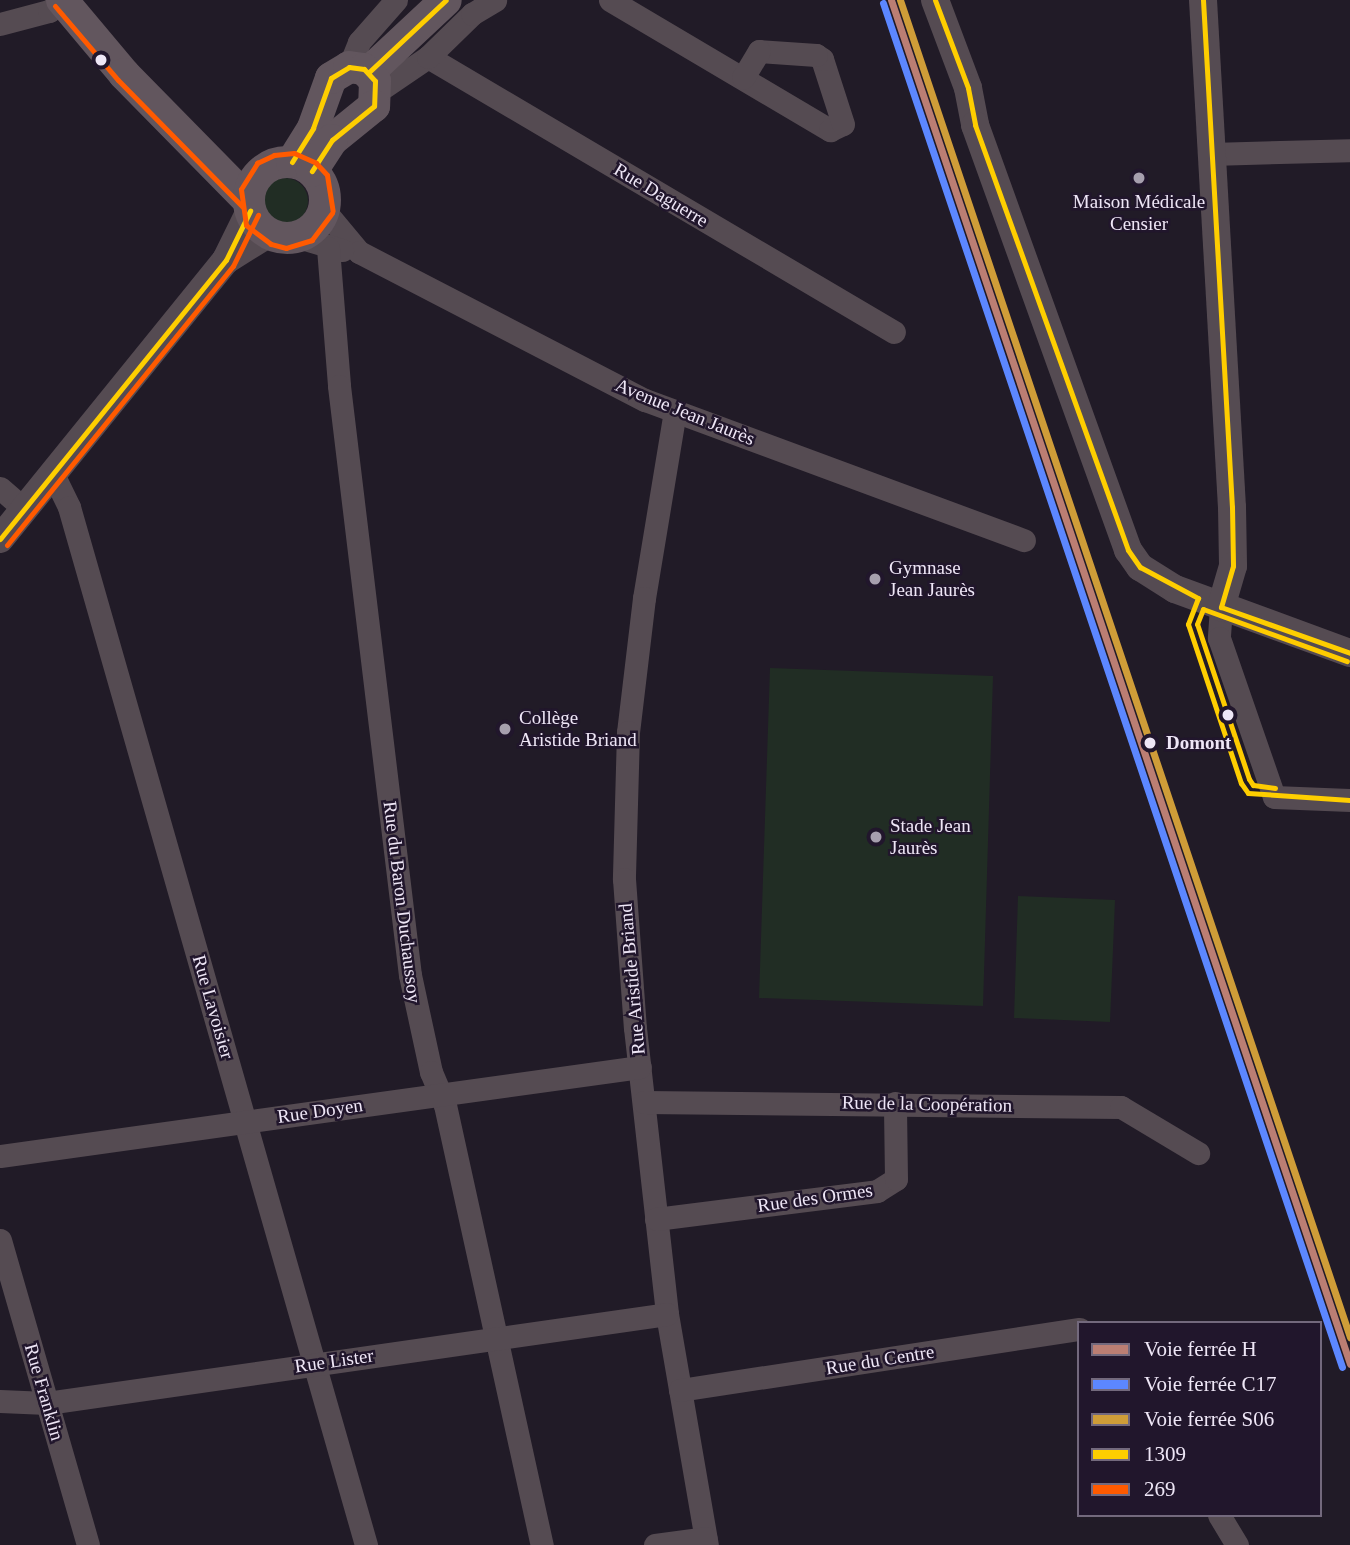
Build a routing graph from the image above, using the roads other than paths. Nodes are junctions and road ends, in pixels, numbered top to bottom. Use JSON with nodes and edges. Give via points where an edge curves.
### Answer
{"nodes":[{"id":1,"x":396,"y":0,"type":"edge"},
{"id":2,"x":446,"y":0,"type":"edge"},
{"id":3,"x":495,"y":0,"type":"edge"},
{"id":4,"x":610,"y":0,"type":"edge"},
{"id":5,"x":935,"y":0,"type":"edge"},
{"id":6,"x":1203,"y":0,"type":"edge"},
{"id":7,"x":63,"y":1,"type":"edge"},
{"id":8,"x":0,"y":24,"type":"edge"},
{"id":9,"x":428,"y":57,"type":"junction"},
{"id":10,"x":365,"y":77,"type":"junction"},
{"id":11,"x":743,"y":78,"type":"dead end"},
{"id":12,"x":192,"y":140,"type":"junction"},
{"id":13,"x":1350,"y":150,"type":"edge"},
{"id":14,"x":1211,"y":154,"type":"junction"},
{"id":15,"x":289,"y":167,"type":"junction"},
{"id":16,"x":324,"y":210,"type":"junction"},
{"id":17,"x":266,"y":221,"type":"junction"},
{"id":18,"x":327,"y":248,"type":"junction"},
{"id":19,"x":359,"y":252,"type":"junction"},
{"id":20,"x":894,"y":332,"type":"dead end"},
{"id":21,"x":675,"y":411,"type":"junction"},
{"id":22,"x":52,"y":472,"type":"junction"},
{"id":23,"x":0,"y":488,"type":"edge"},
{"id":24,"x":22,"y":507,"type":"junction"},
{"id":25,"x":0,"y":539,"type":"edge"},
{"id":26,"x":1024,"y":540,"type":"dead end"},
{"id":27,"x":1221,"y":607,"type":"junction"},
{"id":28,"x":1350,"y":653,"type":"edge"},
{"id":29,"x":1350,"y":800,"type":"edge"},
{"id":30,"x":640,"y":1067,"type":"junction"},
{"id":31,"x":441,"y":1093,"type":"junction"},
{"id":32,"x":644,"y":1102,"type":"junction"},
{"id":33,"x":895,"y":1102,"type":"junction"},
{"id":34,"x":246,"y":1122,"type":"junction"},
{"id":35,"x":1198,"y":1153,"type":"dead end"},
{"id":36,"x":0,"y":1156,"type":"edge"},
{"id":37,"x":656,"y":1219,"type":"junction"},
{"id":38,"x":0,"y":1240,"type":"edge"},
{"id":39,"x":667,"y":1314,"type":"junction"},
{"id":40,"x":1077,"y":1329,"type":"edge"},
{"id":41,"x":498,"y":1340,"type":"junction"},
{"id":42,"x":315,"y":1363,"type":"junction"},
{"id":43,"x":680,"y":1390,"type":"junction"},
{"id":44,"x":0,"y":1401,"type":"edge"},
{"id":45,"x":47,"y":1403,"type":"junction"},
{"id":46,"x":1220,"y":1517,"type":"edge"},
{"id":47,"x":707,"y":1541,"type":"edge"},
{"id":48,"x":88,"y":1545,"type":"edge"},
{"id":49,"x":366,"y":1545,"type":"edge"},
{"id":50,"x":542,"y":1545,"type":"edge"},
{"id":51,"x":655,"y":1545,"type":"edge"},
{"id":52,"x":1237,"y":1545,"type":"edge"}],
"edges":[{"from":1,"to":10,"type":"street","via":[[359,42]]},
{"from":2,"to":10,"type":"main road"},
{"from":3,"to":9,"type":"street","via":[[472,14]]},
{"from":4,"to":11,"type":"street"},
{"from":5,"to":27,"type":"street","via":[[968,88],[975,125],[1128,550],[1140,567],[1167,584]]},
{"from":6,"to":14,"type":"street"},
{"from":7,"to":8,"type":"street","via":[[49,11]]},
{"from":7,"to":12,"type":"main road","via":[[124,74]]},
{"from":9,"to":10,"type":"street"},
{"from":9,"to":20,"type":"street","name":"Rue Daguerre"},
{"from":10,"to":15,"type":"main road","via":[[331,78],[313,128]]},
{"from":10,"to":15,"type":"main road","via":[[370,112]]},
{"from":12,"to":15,"type":"main road","via":[[236,164]]},
{"from":12,"to":17,"type":"main road"},
{"from":13,"to":14,"type":"street"},
{"from":14,"to":27,"type":"street","via":[[1232,507],[1233,566]]},
{"from":15,"to":16,"type":"main road","via":[[324,190]]},
{"from":15,"to":17,"type":"main road","via":[[252,182]]},
{"from":16,"to":17,"type":"main road","via":[[317,224]]},
{"from":16,"to":19,"type":"street","name":"Avenue Jean Jaurès"},
{"from":17,"to":18,"type":"street","name":"Avenue Jean Jaurès"},
{"from":17,"to":22,"type":"street","via":[[226,260]]},
{"from":18,"to":19,"type":"street","name":"Avenue Jean Jaurès"},
{"from":18,"to":31,"type":"street","name":"Rue du Baron Duchaussoy","via":[[410,975],[431,1072]]},
{"from":19,"to":21,"type":"street","name":"Avenue Jean Jaurès","via":[[645,400]]},
{"from":21,"to":26,"type":"street","name":"Avenue Jean Jaurès"},
{"from":21,"to":30,"type":"street","name":"Rue Aristide Briand","via":[[644,598],[628,732],[625,879]]},
{"from":22,"to":24,"type":"street"},
{"from":22,"to":34,"type":"street","name":"Rue Lavoisier","via":[[69,507]]},
{"from":23,"to":24,"type":"street"},
{"from":24,"to":25,"type":"street"},
{"from":27,"to":28,"type":"street"},
{"from":27,"to":29,"type":"street","via":[[1219,638],[1274,797]]},
{"from":30,"to":31,"type":"street","name":"Rue Doyen"},
{"from":30,"to":32,"type":"street","name":"Rue Aristide Briand"},
{"from":31,"to":34,"type":"street","name":"Rue Doyen"},
{"from":31,"to":41,"type":"street","name":"Rue du Baron Duchaussoy"},
{"from":32,"to":33,"type":"street","name":"Rue de la Coopération"},
{"from":32,"to":37,"type":"street","name":"Rue Aristide Briand"},
{"from":33,"to":35,"type":"street","name":"Rue de la Coopération","via":[[1121,1107]]},
{"from":33,"to":37,"type":"street","name":"Rue des Ormes","via":[[896,1179],[877,1191]]},
{"from":34,"to":36,"type":"street","name":"Rue Doyen"},
{"from":34,"to":42,"type":"street","name":"Rue Lavoisier"},
{"from":37,"to":39,"type":"street","name":"Rue Aristide Briand"},
{"from":38,"to":45,"type":"street","name":"Rue Franklin"},
{"from":39,"to":41,"type":"street","name":"Rue Lister"},
{"from":39,"to":43,"type":"street","name":"Rue Aristide Briand"},
{"from":40,"to":43,"type":"street","name":"Rue du Centre"},
{"from":41,"to":42,"type":"street","name":"Rue Lister"},
{"from":41,"to":50,"type":"street","name":"Rue du Baron Duchaussoy"},
{"from":42,"to":45,"type":"street","name":"Rue Lister"},
{"from":42,"to":49,"type":"street","name":"Rue Lavoisier"},
{"from":43,"to":47,"type":"street","name":"Rue Aristide Briand"},
{"from":44,"to":45,"type":"street","name":"Rue Lister"},
{"from":45,"to":48,"type":"street","name":"Rue Franklin"},
{"from":46,"to":52,"type":"street"},
{"from":47,"to":51,"type":"street"}]}
